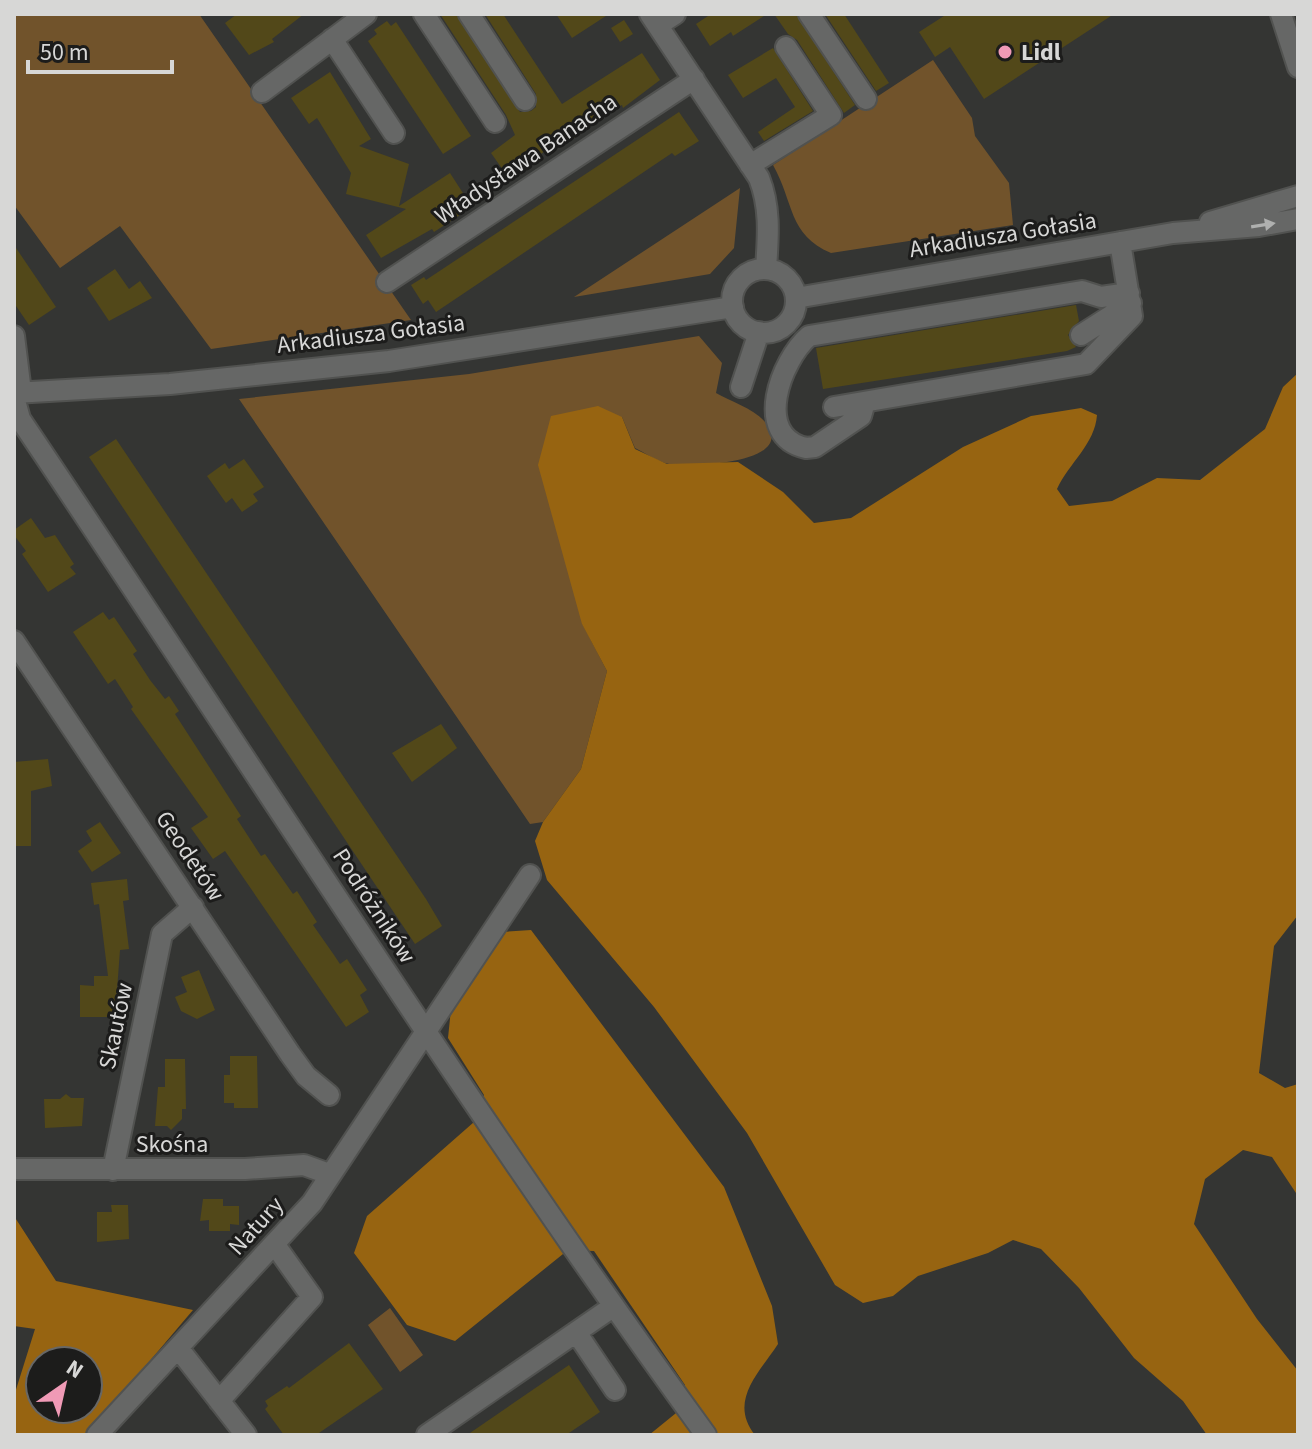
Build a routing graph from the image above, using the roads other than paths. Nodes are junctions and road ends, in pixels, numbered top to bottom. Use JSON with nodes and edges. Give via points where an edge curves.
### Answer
{"nodes":[{"id":1,"x":366,"y":14,"type":"edge"},
{"id":2,"x":424,"y":14,"type":"edge"},
{"id":3,"x":469,"y":14,"type":"edge"},
{"id":4,"x":809,"y":14,"type":"edge"},
{"id":5,"x":1281,"y":14,"type":"edge"},
{"id":6,"x":661,"y":18,"type":"edge"},
{"id":7,"x":332,"y":39,"type":"junction"},
{"id":8,"x":786,"y":47,"type":"dead end"},
{"id":9,"x":1298,"y":67,"type":"edge"},
{"id":10,"x":694,"y":79,"type":"junction"},
{"id":11,"x":262,"y":92,"type":"dead end"},
{"id":12,"x":866,"y":99,"type":"dead end"},
{"id":13,"x":525,"y":100,"type":"dead end"},
{"id":14,"x":495,"y":122,"type":"dead end"},
{"id":15,"x":394,"y":133,"type":"dead end"},
{"id":16,"x":750,"y":165,"type":"junction"},
{"id":17,"x":1298,"y":196,"type":"edge"},
{"id":18,"x":1298,"y":219,"type":"edge"},
{"id":19,"x":1173,"y":233,"type":"junction"},
{"id":20,"x":1120,"y":242,"type":"junction"},
{"id":21,"x":766,"y":269,"type":"junction"},
{"id":22,"x":387,"y":282,"type":"dead end"},
{"id":23,"x":796,"y":298,"type":"junction"},
{"id":24,"x":1130,"y":298,"type":"junction"},
{"id":25,"x":733,"y":307,"type":"junction"},
{"id":26,"x":759,"y":332,"type":"junction"},
{"id":27,"x":1081,"y":335,"type":"dead end"},
{"id":28,"x":14,"y":336,"type":"edge"},
{"id":29,"x":741,"y":387,"type":"dead end"},
{"id":30,"x":16,"y":394,"type":"edge"},
{"id":31,"x":865,"y":402,"type":"junction"},
{"id":32,"x":834,"y":407,"type":"dead end"},
{"id":33,"x":14,"y":641,"type":"edge"},
{"id":34,"x":20,"y":662,"type":"edge"},
{"id":35,"x":530,"y":875,"type":"dead end"},
{"id":36,"x":193,"y":907,"type":"junction"},
{"id":37,"x":425,"y":1029,"type":"junction"},
{"id":38,"x":329,"y":1095,"type":"dead end"},
{"id":39,"x":14,"y":1169,"type":"edge"},
{"id":40,"x":113,"y":1170,"type":"junction"},
{"id":41,"x":329,"y":1174,"type":"junction"},
{"id":42,"x":275,"y":1245,"type":"junction"},
{"id":43,"x":614,"y":1306,"type":"junction"},
{"id":44,"x":576,"y":1332,"type":"junction"},
{"id":45,"x":178,"y":1348,"type":"junction"},
{"id":46,"x":615,"y":1390,"type":"dead end"},
{"id":47,"x":219,"y":1401,"type":"junction"},
{"id":48,"x":97,"y":1435,"type":"edge"},
{"id":49,"x":246,"y":1435,"type":"edge"},
{"id":50,"x":427,"y":1435,"type":"edge"},
{"id":51,"x":706,"y":1435,"type":"edge"}],
"edges":[{"from":1,"to":7,"type":"street"},
{"from":2,"to":14,"type":"street"},
{"from":3,"to":13,"type":"street"},
{"from":4,"to":12,"type":"street"},
{"from":5,"to":9,"type":"street"},
{"from":6,"to":10,"type":"street"},
{"from":7,"to":11,"type":"street"},
{"from":7,"to":15,"type":"street"},
{"from":8,"to":16,"type":"street","via":[[831,115]]},
{"from":10,"to":16,"type":"street"},
{"from":10,"to":22,"type":"street","name":"Władysława Banacha"},
{"from":16,"to":21,"type":"street","via":[[766,196]]},
{"from":17,"to":19,"type":"street","name":"Arkadiusza Gołasia"},
{"from":19,"to":18,"type":"street","name":"Arkadiusza Gołasia","one_way":true},
{"from":19,"to":20,"type":"street","name":"Arkadiusza Gołasia"},
{"from":20,"to":23,"type":"street","name":"Arkadiusza Gołasia"},
{"from":20,"to":24,"type":"street"},
{"from":21,"to":23,"type":"street","via":[[787,279]]},
{"from":21,"to":25,"type":"street","via":[[742,278],[734,290]]},
{"from":23,"to":26,"type":"street","via":[[787,323]]},
{"from":24,"to":27,"type":"street"},
{"from":24,"to":31,"type":"street","via":[[1132,316],[1086,364]]},
{"from":24,"to":31,"type":"street","via":[[1082,291],[809,336],[783,376],[775,415],[783,433],[806,448],[815,447],[861,416]]},
{"from":25,"to":26,"type":"street","via":[[745,327]]},
{"from":25,"to":30,"type":"street","name":"Arkadiusza Gołasia","via":[[389,361]]},
{"from":26,"to":29,"type":"street"},
{"from":28,"to":30,"type":"street","name":"Podróżników"},
{"from":30,"to":37,"type":"street","name":"Podróżników","via":[[20,419]]},
{"from":31,"to":32,"type":"street"},
{"from":33,"to":34,"type":"street","name":"Geodetów"},
{"from":34,"to":36,"type":"street","name":"Geodetów"},
{"from":35,"to":37,"type":"street","name":"Natury"},
{"from":36,"to":38,"type":"street","name":"Geodetów","via":[[298,1065]]},
{"from":36,"to":40,"type":"street","name":"Skautów","via":[[162,934]]},
{"from":37,"to":41,"type":"street","name":"Natury"},
{"from":37,"to":43,"type":"street","name":"Podróżników"},
{"from":39,"to":40,"type":"street","name":"Skośna"},
{"from":40,"to":41,"type":"street","name":"Skośna","via":[[304,1165]]},
{"from":41,"to":42,"type":"street","name":"Natury","via":[[312,1203]]},
{"from":42,"to":45,"type":"street","name":"Natury"},
{"from":42,"to":47,"type":"street","via":[[312,1297]]},
{"from":43,"to":44,"type":"street"},
{"from":43,"to":51,"type":"street","name":"Podróżników"},
{"from":44,"to":46,"type":"street"},
{"from":44,"to":50,"type":"street"},
{"from":45,"to":47,"type":"street"},
{"from":45,"to":48,"type":"street","name":"Natury"},
{"from":47,"to":49,"type":"street"}]}
